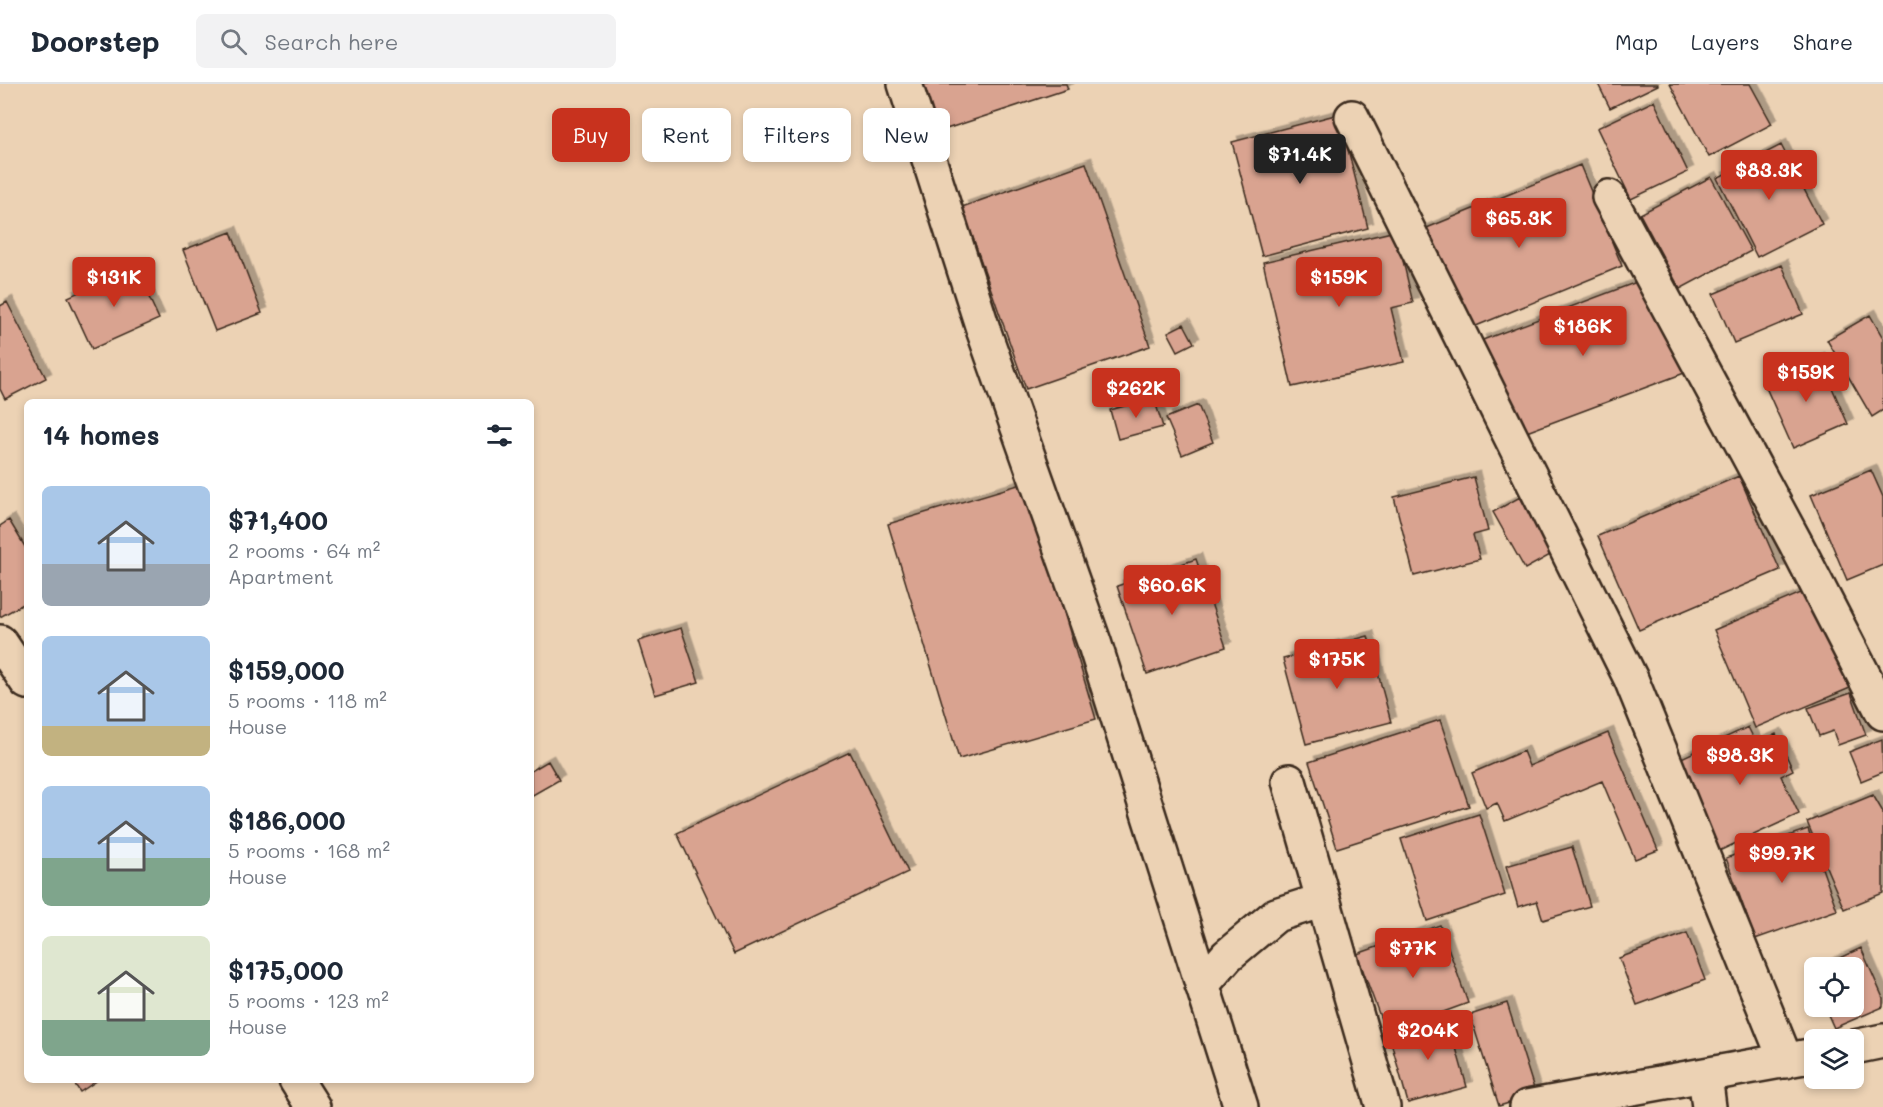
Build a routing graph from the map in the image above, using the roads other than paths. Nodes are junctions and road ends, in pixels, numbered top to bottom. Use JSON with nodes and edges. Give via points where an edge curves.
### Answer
{"nodes":[{"id":1,"x":905,"y":84,"type":"edge"},
{"id":2,"x":1352,"y":117,"type":"dead end"},
{"id":3,"x":1609,"y":197,"type":"dead end"},
{"id":4,"x":0,"y":642,"type":"edge"},
{"id":5,"x":24,"y":678,"type":"edge"},
{"id":6,"x":1883,"y":713,"type":"edge"},
{"id":7,"x":1289,"y":782,"type":"dead end"},
{"id":8,"x":1323,"y":900,"type":"junction"},
{"id":9,"x":1202,"y":985,"type":"junction"},
{"id":10,"x":1883,"y":1041,"type":"edge"},
{"id":11,"x":1864,"y":1045,"type":"edge"},
{"id":12,"x":1800,"y":1058,"type":"edge"},
{"id":13,"x":1705,"y":1075,"type":"junction"},
{"id":14,"x":298,"y":1083,"type":"edge"},
{"id":15,"x":313,"y":1107,"type":"edge"},
{"id":16,"x":1241,"y":1107,"type":"edge"},
{"id":17,"x":1383,"y":1107,"type":"edge"},
{"id":18,"x":1527,"y":1107,"type":"edge"},
{"id":19,"x":1708,"y":1107,"type":"edge"}],
"edges":[{"from":1,"to":9,"type":"street","via":[[984,332],[1094,642]]},
{"from":2,"to":12,"type":"street","via":[[1631,679]]},
{"from":3,"to":6,"type":"street"},
{"from":4,"to":5,"type":"street"},
{"from":7,"to":8,"type":"street"},
{"from":8,"to":9,"type":"street","via":[[1276,915],[1227,956]]},
{"from":8,"to":17,"type":"street"},
{"from":9,"to":16,"type":"street"},
{"from":10,"to":11,"type":"street"},
{"from":12,"to":13,"type":"street"},
{"from":13,"to":18,"type":"street"},
{"from":13,"to":19,"type":"street"},
{"from":14,"to":15,"type":"street"}]}
